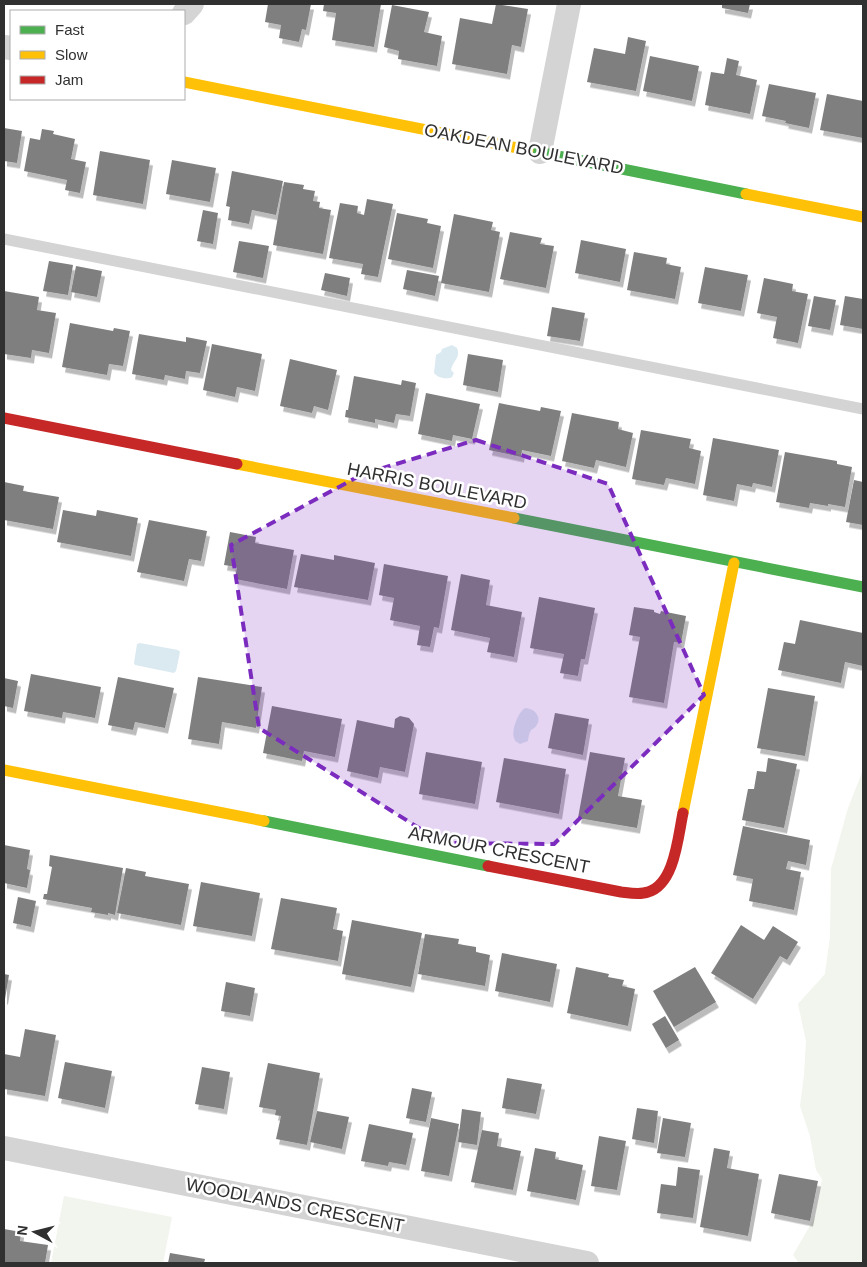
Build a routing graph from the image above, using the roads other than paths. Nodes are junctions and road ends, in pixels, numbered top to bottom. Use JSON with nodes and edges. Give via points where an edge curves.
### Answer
{"nodes":[{"id":1,"x":569,"y":4,"type":"edge"},
{"id":2,"x":185,"y":82,"type":"edge"},
{"id":3,"x":540,"y":152,"type":"junction"},
{"id":4,"x":863,"y":217,"type":"edge"},
{"id":5,"x":4,"y":239,"type":"edge"},
{"id":6,"x":863,"y":409,"type":"edge"},
{"id":7,"x":4,"y":418,"type":"edge"},
{"id":8,"x":734,"y":563,"type":"junction"},
{"id":9,"x":863,"y":587,"type":"edge"},
{"id":10,"x":4,"y":770,"type":"edge"},
{"id":11,"x":4,"y":1148,"type":"edge"},
{"id":12,"x":587,"y":1263,"type":"edge"}],
"edges":[{"from":1,"to":3,"type":"street"},
{"from":2,"to":3,"type":"street","name":"OAKDEAN BOULEVARD"},
{"from":3,"to":4,"type":"street","name":"OAKDEAN BOULEVARD"},
{"from":5,"to":6,"type":"lane"},
{"from":7,"to":8,"type":"street","name":"HARRIS BOULEVARD"},
{"from":8,"to":9,"type":"street","name":"HARRIS BOULEVARD"},
{"from":8,"to":10,"type":"street","name":"ARMOUR CRESCENT","via":[[675,854],[664,880],[654,891],[646,894],[611,890]]},
{"from":11,"to":12,"type":"street","name":"WOODLANDS CRESCENT"}]}
